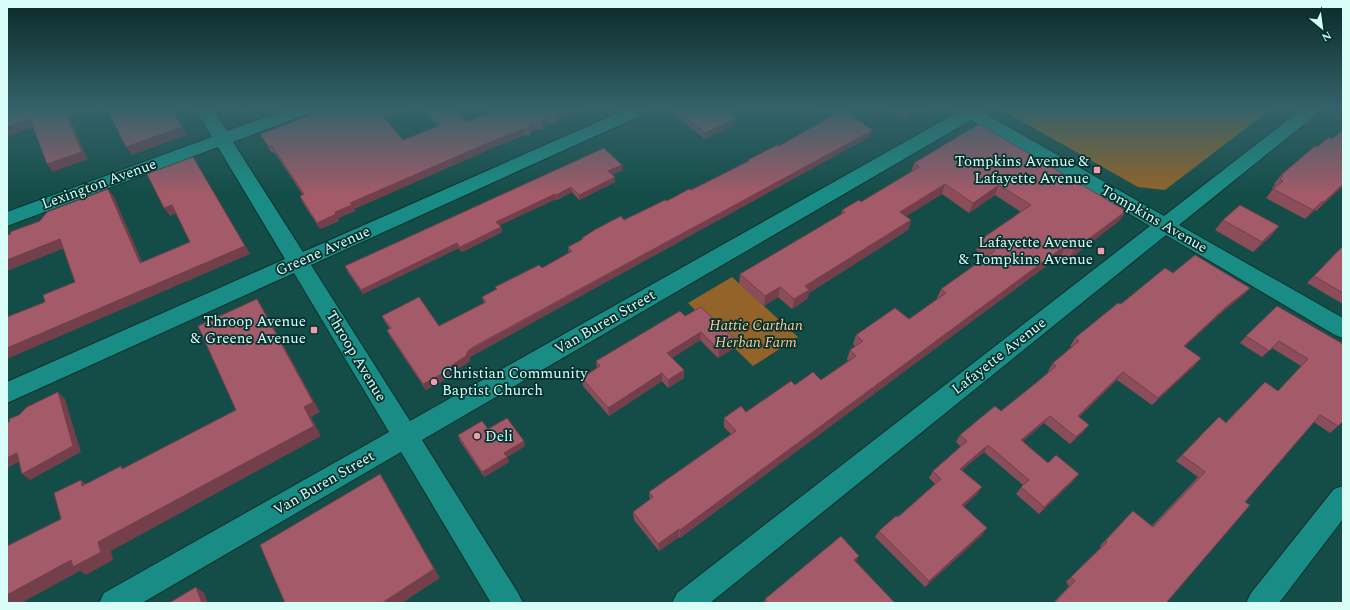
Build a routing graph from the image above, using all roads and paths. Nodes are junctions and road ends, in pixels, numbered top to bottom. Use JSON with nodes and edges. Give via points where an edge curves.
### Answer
{"nodes":[{"id":1,"x":227,"y":137,"type":"edge"},
{"id":2,"x":576,"y":137,"type":"edge"},
{"id":3,"x":921,"y":137,"type":"edge"},
{"id":4,"x":1015,"y":137,"type":"edge"},
{"id":5,"x":1276,"y":137,"type":"edge"},
{"id":6,"x":223,"y":139,"type":"junction"},
{"id":7,"x":7,"y":219,"type":"edge"},
{"id":8,"x":1165,"y":225,"type":"junction"},
{"id":9,"x":298,"y":262,"type":"junction"},
{"id":10,"x":1343,"y":329,"type":"edge"},
{"id":11,"x":7,"y":393,"type":"edge"},
{"id":12,"x":405,"y":436,"type":"junction"},
{"id":13,"x":1343,"y":498,"type":"edge"},
{"id":14,"x":114,"y":603,"type":"edge"},
{"id":15,"x":508,"y":603,"type":"edge"},
{"id":16,"x":687,"y":603,"type":"edge"},
{"id":17,"x":1260,"y":603,"type":"edge"}],
"edges":[{"from":1,"to":6,"type":"street","name":"Lexington Avenue"},
{"from":2,"to":9,"type":"street","name":"Greene Avenue"},
{"from":3,"to":12,"type":"street","name":"Van Buren Street"},
{"from":4,"to":8,"type":"street","name":"Tompkins Avenue"},
{"from":5,"to":8,"type":"street","name":"Lafayette Avenue"},
{"from":6,"to":7,"type":"street","name":"Lexington Avenue"},
{"from":6,"to":9,"type":"street","name":"Throop Avenue"},
{"from":8,"to":10,"type":"street","name":"Tompkins Avenue"},
{"from":8,"to":16,"type":"street","name":"Lafayette Avenue"},
{"from":9,"to":11,"type":"street","name":"Greene Avenue"},
{"from":9,"to":12,"type":"street","name":"Throop Avenue"},
{"from":12,"to":14,"type":"street","name":"Van Buren Street"},
{"from":12,"to":15,"type":"street","name":"Throop Avenue"},
{"from":13,"to":17,"type":"street"}]}
